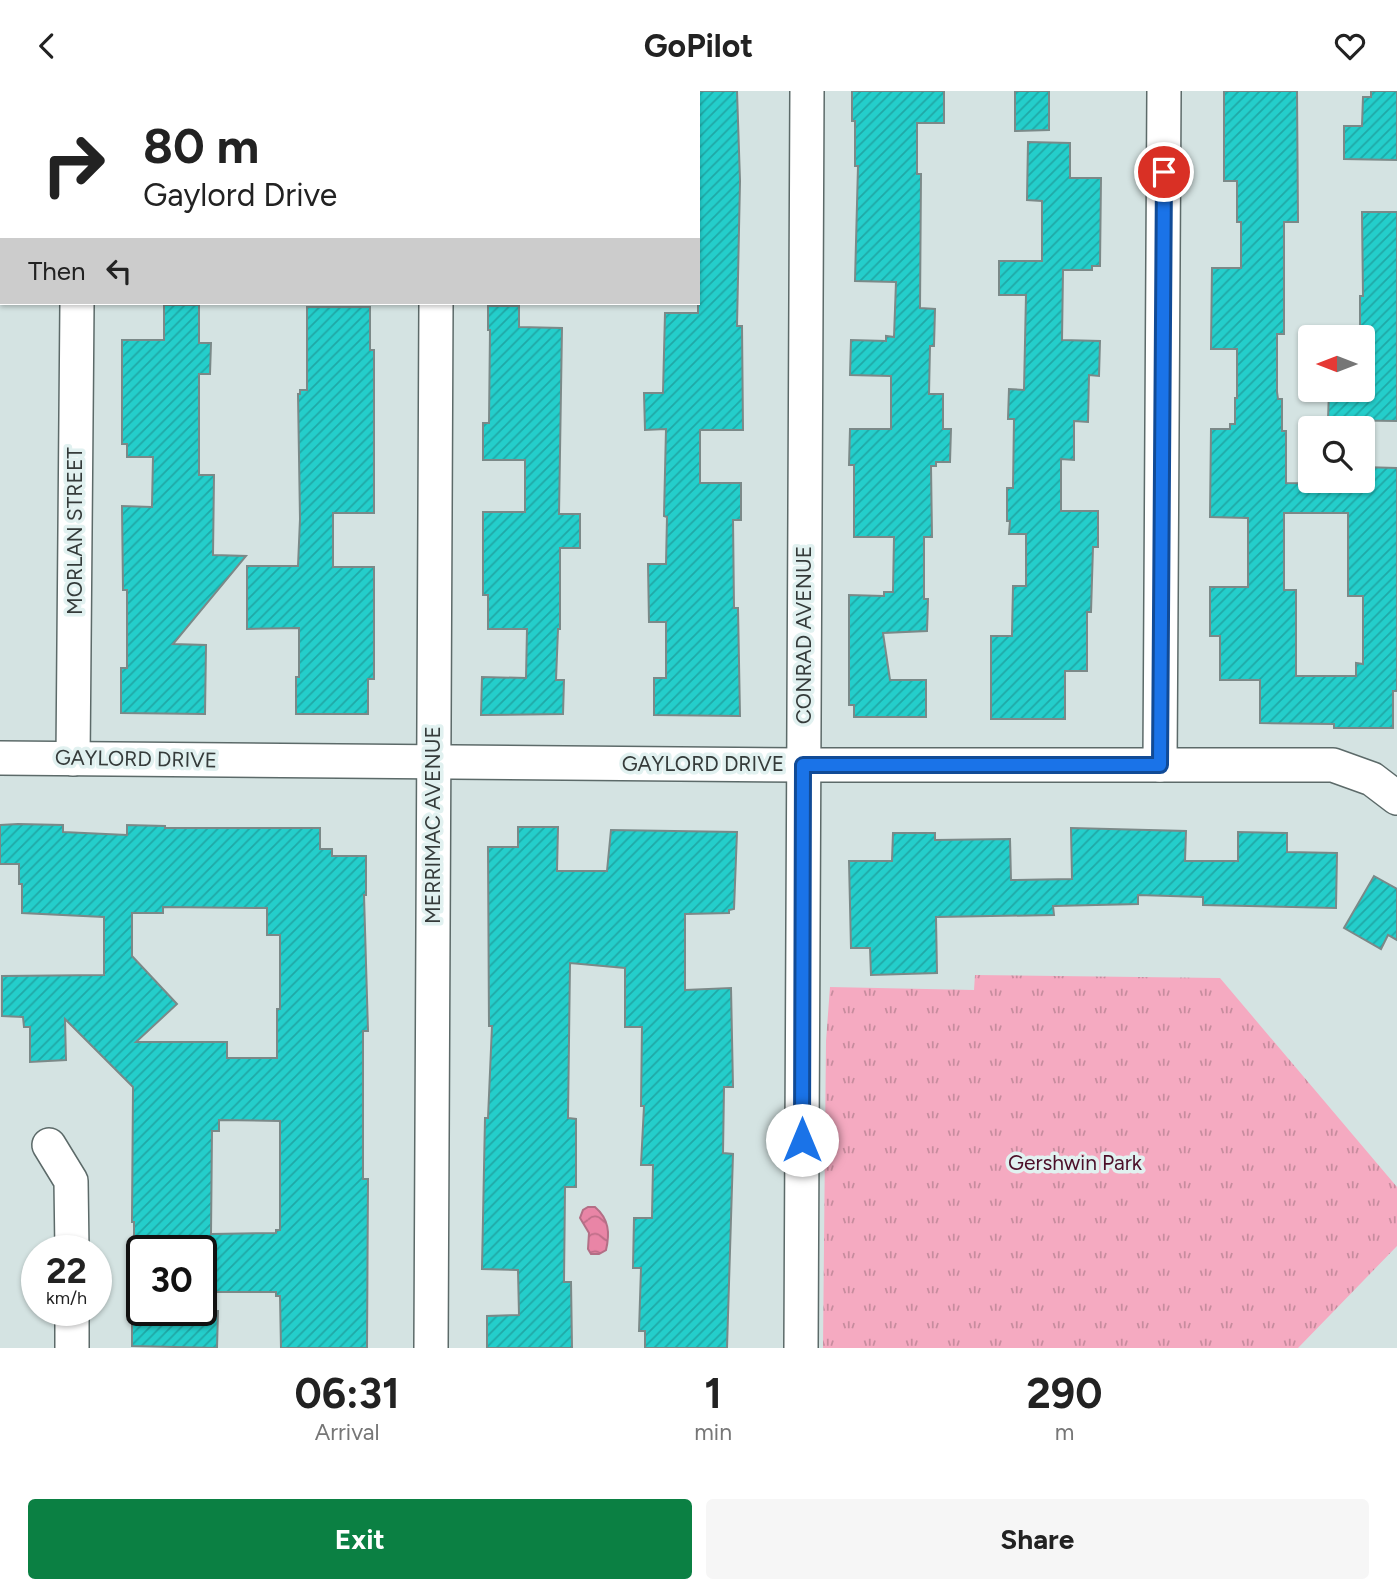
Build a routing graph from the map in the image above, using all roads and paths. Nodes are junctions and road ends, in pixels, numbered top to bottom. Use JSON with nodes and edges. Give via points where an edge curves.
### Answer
{"nodes":[{"id":1,"x":807,"y":91,"type":"edge"},
{"id":2,"x":1164,"y":91,"type":"edge"},
{"id":3,"x":77,"y":305,"type":"edge"},
{"id":4,"x":436,"y":305,"type":"edge"},
{"id":5,"x":0,"y":758,"type":"edge"},
{"id":6,"x":73,"y":759,"type":"junction"},
{"id":7,"x":433,"y":762,"type":"junction"},
{"id":8,"x":803,"y":765,"type":"junction"},
{"id":9,"x":1160,"y":765,"type":"junction"},
{"id":10,"x":1397,"y":797,"type":"edge"},
{"id":11,"x":49,"y":1145,"type":"dead end"},
{"id":12,"x":72,"y":1235,"type":"edge"},
{"id":13,"x":72,"y":1326,"type":"edge"},
{"id":14,"x":72,"y":1348,"type":"edge"},
{"id":15,"x":430,"y":1348,"type":"edge"},
{"id":16,"x":801,"y":1348,"type":"edge"}],
"edges":[{"from":1,"to":8,"type":"street","name":"CONRAD AVENUE"},
{"from":2,"to":9,"type":"street"},
{"from":3,"to":6,"type":"street","name":"MORLAN STREET"},
{"from":4,"to":7,"type":"street","name":"MERRIMAC AVENUE"},
{"from":5,"to":6,"type":"street","name":"GAYLORD DRIVE"},
{"from":6,"to":7,"type":"street","name":"GAYLORD DRIVE"},
{"from":7,"to":8,"type":"street","name":"GAYLORD DRIVE"},
{"from":7,"to":15,"type":"street","name":"MERRIMAC AVENUE"},
{"from":8,"to":9,"type":"street","name":"GAYLORD DRIVE"},
{"from":8,"to":16,"type":"street","name":"CONRAD AVENUE"},
{"from":9,"to":10,"type":"street","name":"GAYLORD DRIVE","via":[[1333,765],[1372,779]]},
{"from":11,"to":12,"type":"street","via":[[71,1181]]},
{"from":13,"to":14,"type":"street"}]}
